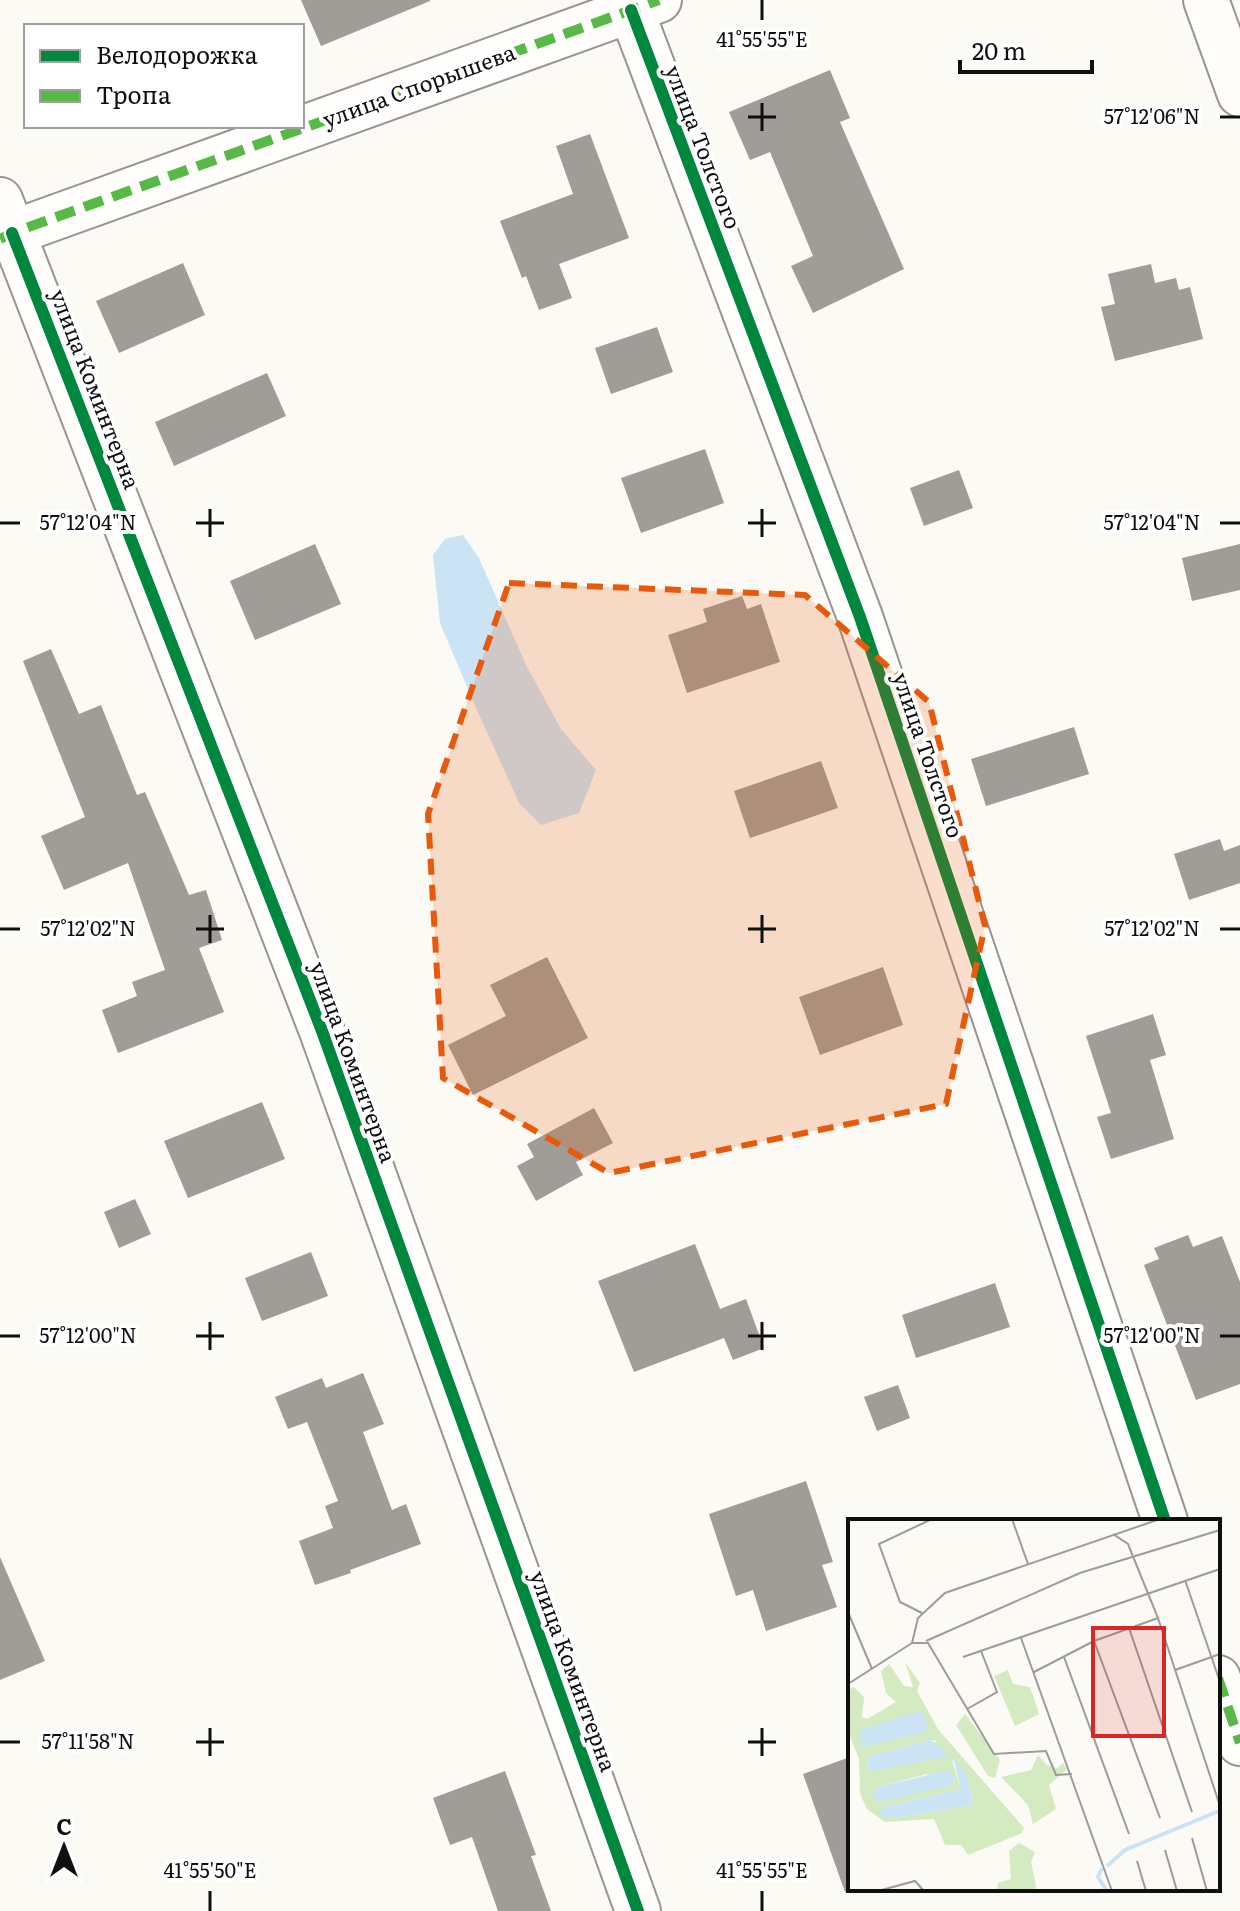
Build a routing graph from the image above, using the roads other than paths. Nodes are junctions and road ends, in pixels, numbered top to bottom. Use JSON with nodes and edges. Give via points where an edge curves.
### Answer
{"nodes":[{"id":1,"x":1206,"y":0,"type":"edge"},
{"id":2,"x":645,"y":5,"type":"edge"},
{"id":3,"x":1240,"y":94,"type":"edge"},
{"id":4,"x":304,"y":122,"type":"edge"},
{"id":5,"x":285,"y":128,"type":"edge"},
{"id":6,"x":4,"y":224,"type":"edge"},
{"id":7,"x":1164,"y":1519,"type":"edge"},
{"id":8,"x":1220,"y":1684,"type":"edge"},
{"id":9,"x":1240,"y":1743,"type":"edge"},
{"id":10,"x":638,"y":1911,"type":"edge"}],
"edges":[{"from":1,"to":3,"type":"street"},
{"from":2,"to":4,"type":"street","name":"улица Спорышева"},
{"from":2,"to":7,"type":"street","name":"улица Толстого","via":[[860,617]]},
{"from":5,"to":6,"type":"street","name":"улица Спорышева"},
{"from":6,"to":10,"type":"street","name":"улица Коминтерна","via":[[322,1031]]},
{"from":8,"to":9,"type":"street"}]}
